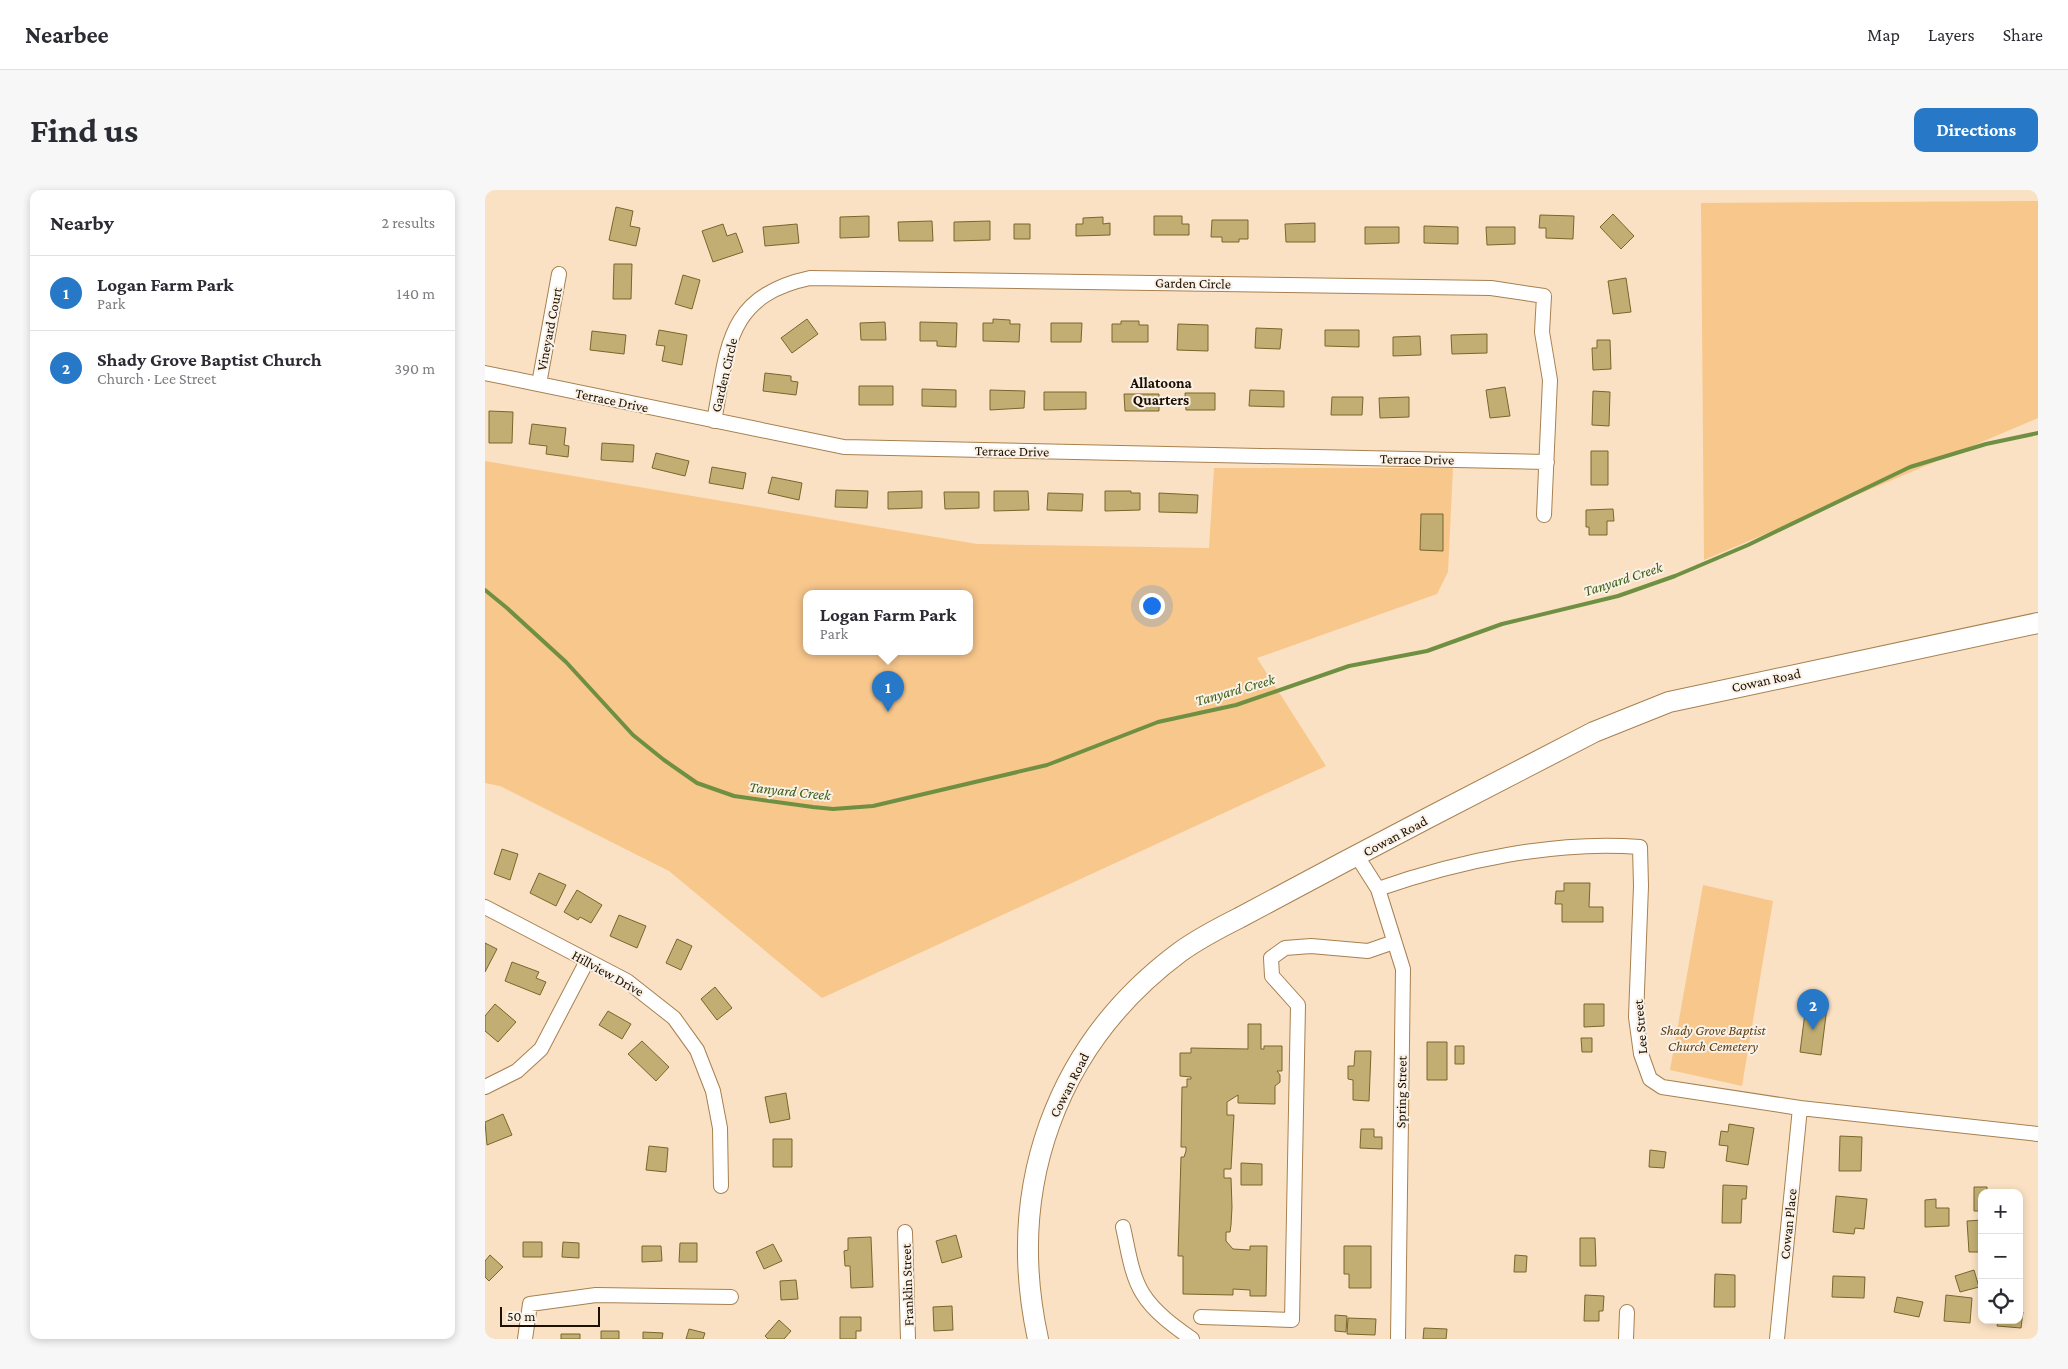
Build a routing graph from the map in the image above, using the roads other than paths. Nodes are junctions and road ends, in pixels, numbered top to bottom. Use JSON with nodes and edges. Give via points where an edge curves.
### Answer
{"nodes":[{"id":1,"x":559,"y":274,"type":"dead end"},
{"id":2,"x":485,"y":373,"type":"edge"},
{"id":3,"x":539,"y":384,"type":"junction"},
{"id":4,"x":714,"y":421,"type":"junction"},
{"id":5,"x":1547,"y":462,"type":"junction"},
{"id":6,"x":1545,"y":515,"type":"dead end"},
{"id":7,"x":2038,"y":623,"type":"edge"},
{"id":8,"x":1357,"y":856,"type":"junction"},
{"id":9,"x":1378,"y":889,"type":"junction"},
{"id":10,"x":485,"y":907,"type":"edge"},
{"id":11,"x":1394,"y":942,"type":"junction"},
{"id":12,"x":587,"y":961,"type":"junction"},
{"id":13,"x":485,"y":1086,"type":"edge"},
{"id":14,"x":1800,"y":1108,"type":"junction"},
{"id":15,"x":2038,"y":1134,"type":"edge"},
{"id":16,"x":721,"y":1186,"type":"dead end"},
{"id":17,"x":1123,"y":1227,"type":"dead end"},
{"id":18,"x":905,"y":1232,"type":"dead end"},
{"id":19,"x":731,"y":1298,"type":"dead end"},
{"id":20,"x":1627,"y":1312,"type":"dead end"},
{"id":21,"x":1201,"y":1317,"type":"dead end"},
{"id":22,"x":525,"y":1339,"type":"edge"},
{"id":23,"x":908,"y":1339,"type":"edge"},
{"id":24,"x":1038,"y":1339,"type":"edge"},
{"id":25,"x":1192,"y":1339,"type":"edge"},
{"id":26,"x":1398,"y":1339,"type":"edge"},
{"id":27,"x":1626,"y":1339,"type":"edge"},
{"id":28,"x":1777,"y":1339,"type":"edge"}],
"edges":[{"from":1,"to":3,"type":"street","name":"Vineyard Court"},
{"from":2,"to":3,"type":"street","name":"Terrace Drive"},
{"from":3,"to":4,"type":"street","name":"Terrace Drive"},
{"from":4,"to":5,"type":"street","name":"Terrace Drive","via":[[844,447],[883,449]]},
{"from":4,"to":5,"type":"street","name":"Garden Circle","via":[[729,343],[737,323],[761,296],[791,282],[809,278],[1491,288],[1544,296],[1542,332],[1550,380]]},
{"from":5,"to":6,"type":"street","name":"Garden Circle"},
{"from":7,"to":8,"type":"main road","name":"Cowan Road","via":[[1661,705],[1594,732]]},
{"from":8,"to":9,"type":"street","name":"Spring Street"},
{"from":8,"to":24,"type":"main road","name":"Cowan Road","via":[[1182,950],[1148,977],[1093,1039],[1047,1128],[1033,1184],[1028,1212],[1027,1278]]},
{"from":9,"to":11,"type":"street","name":"Spring Street"},
{"from":9,"to":14,"type":"street","name":"Lee Street","via":[[1485,859],[1580,846],[1640,847],[1636,1017],[1641,1054],[1649,1079],[1662,1087]]},
{"from":10,"to":12,"type":"street","name":"Hillview Drive"},
{"from":11,"to":21,"type":"street","via":[[1368,951],[1311,946],[1285,948],[1271,958],[1272,976],[1298,1005],[1292,1320]]},
{"from":11,"to":26,"type":"street","name":"Spring Street","via":[[1403,969]]},
{"from":12,"to":13,"type":"street","via":[[541,1049],[517,1071]]},
{"from":12,"to":16,"type":"street","name":"Hillview Drive","via":[[651,997],[674,1018],[697,1050],[717,1108]]},
{"from":14,"to":15,"type":"street","name":"Lee Street"},
{"from":14,"to":28,"type":"street","name":"Cowan Place"},
{"from":17,"to":25,"type":"street","via":[[1132,1268],[1143,1294],[1161,1314]]},
{"from":18,"to":23,"type":"street","name":"Franklin Street"},
{"from":19,"to":22,"type":"street","via":[[596,1295],[530,1304]]},
{"from":20,"to":27,"type":"street"}]}
